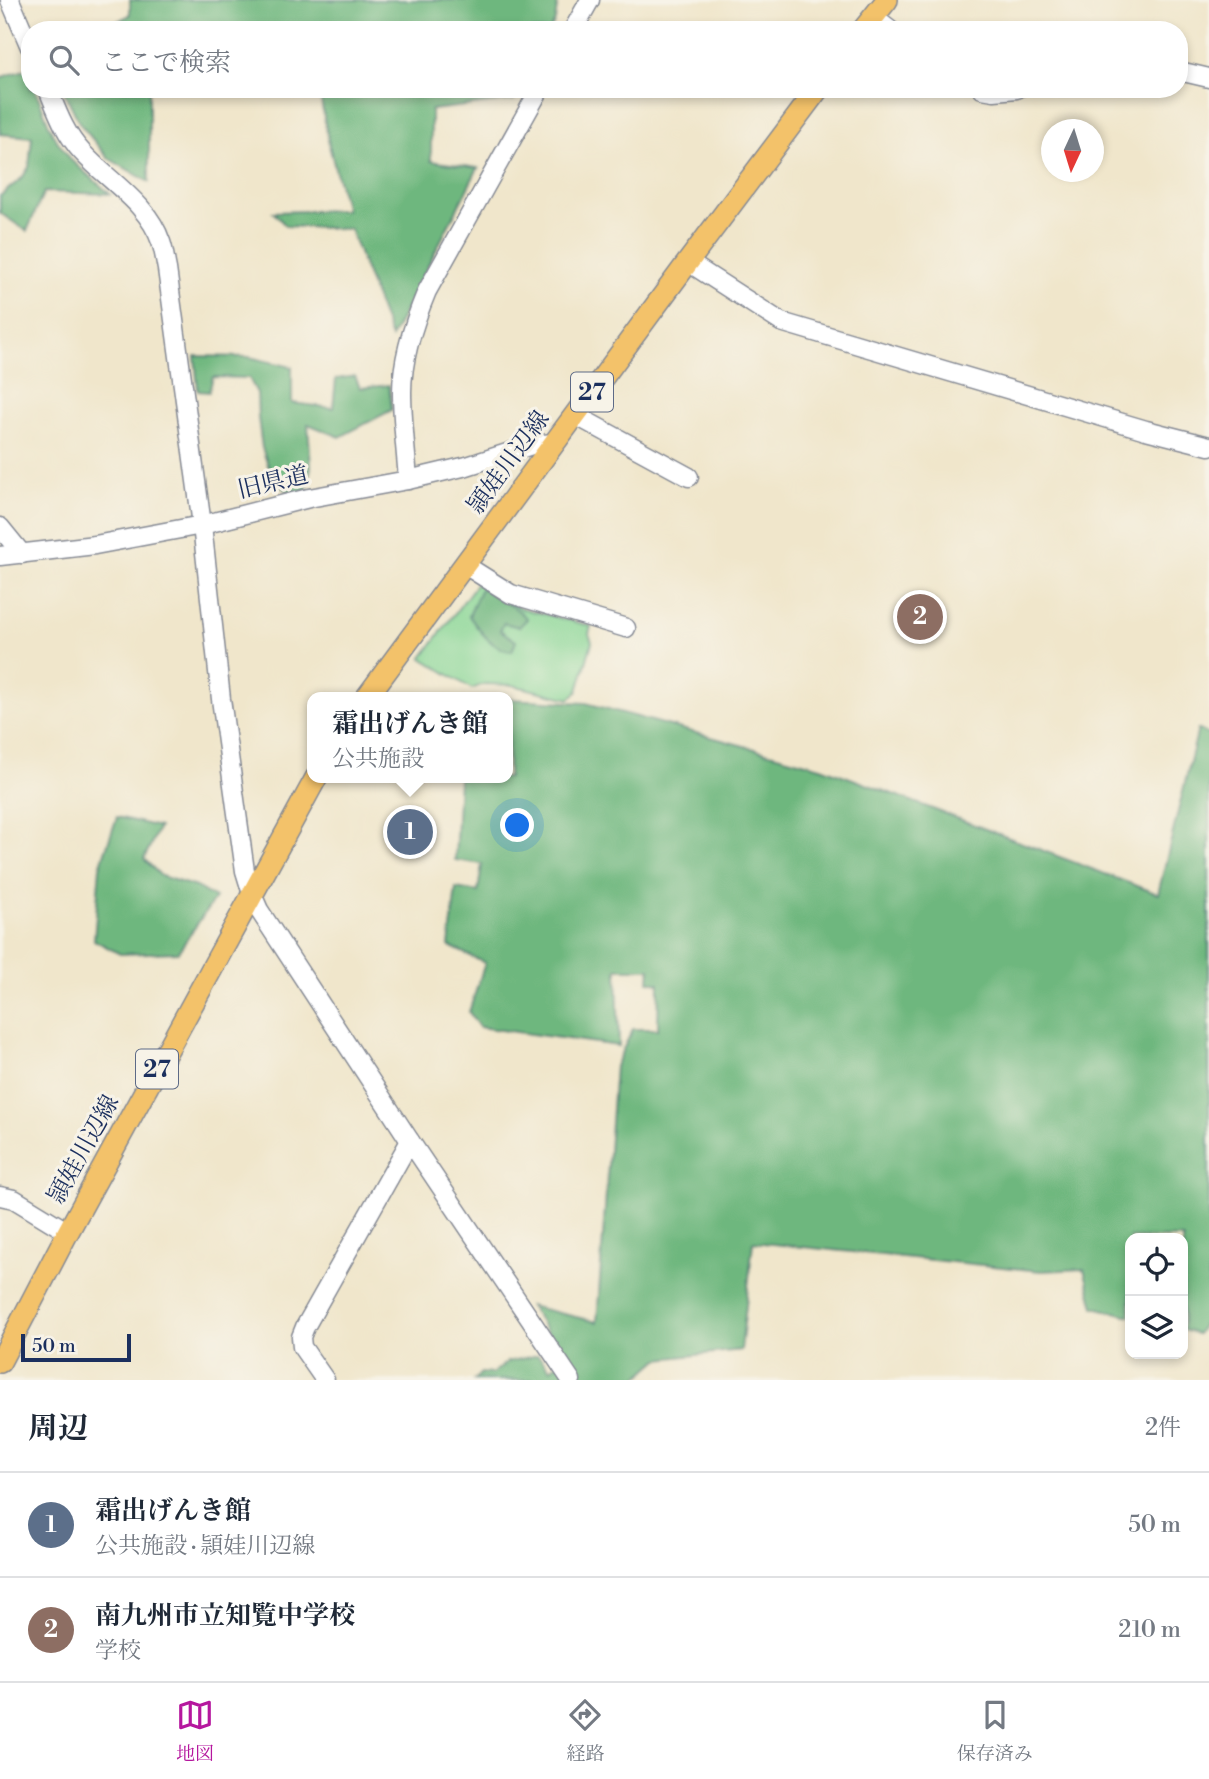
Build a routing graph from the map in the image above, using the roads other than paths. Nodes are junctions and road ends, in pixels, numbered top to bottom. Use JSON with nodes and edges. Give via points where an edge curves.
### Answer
{"nodes":[{"id":1,"x":10,"y":0,"type":"edge"},
{"id":2,"x":590,"y":0,"type":"edge"},
{"id":3,"x":887,"y":0,"type":"edge"},
{"id":4,"x":578,"y":21,"type":"edge"},
{"id":5,"x":877,"y":21,"type":"edge"},
{"id":6,"x":21,"y":26,"type":"edge"},
{"id":7,"x":1188,"y":73,"type":"edge"},
{"id":8,"x":1209,"y":78,"type":"edge"},
{"id":9,"x":52,"y":98,"type":"edge"},
{"id":10,"x":535,"y":98,"type":"edge"},
{"id":11,"x":811,"y":98,"type":"edge"},
{"id":12,"x":688,"y":262,"type":"junction"},
{"id":13,"x":575,"y":415,"type":"junction"},
{"id":14,"x":554,"y":443,"type":"junction"},
{"id":15,"x":1209,"y":446,"type":"edge"},
{"id":16,"x":689,"y":477,"type":"dead end"},
{"id":17,"x":408,"y":480,"type":"junction"},
{"id":18,"x":202,"y":525,"type":"junction"},
{"id":19,"x":0,"y":527,"type":"edge"},
{"id":20,"x":22,"y":554,"type":"junction"},
{"id":21,"x":0,"y":556,"type":"edge"},
{"id":22,"x":465,"y":565,"type":"junction"},
{"id":23,"x":626,"y":628,"type":"dead end"},
{"id":24,"x":371,"y":692,"type":"edge"},
{"id":25,"x":313,"y":783,"type":"edge"},
{"id":26,"x":252,"y":894,"type":"junction"},
{"id":27,"x":410,"y":1141,"type":"junction"},
{"id":28,"x":0,"y":1196,"type":"edge"},
{"id":29,"x":68,"y":1232,"type":"junction"},
{"id":30,"x":0,"y":1362,"type":"edge"},
{"id":31,"x":325,"y":1380,"type":"edge"},
{"id":32,"x":571,"y":1380,"type":"edge"}],
"edges":[{"from":1,"to":6,"type":"street"},
{"from":2,"to":4,"type":"street"},
{"from":3,"to":5,"type":"main road"},
{"from":7,"to":8,"type":"street"},
{"from":9,"to":18,"type":"street","via":[[81,151],[139,206],[161,242]]},
{"from":10,"to":17,"type":"street","via":[[418,313],[402,391]]},
{"from":11,"to":12,"type":"main road","name":"頴娃川辺線","number":"27"},
{"from":12,"to":13,"type":"main road","name":"頴娃川辺線","number":"27"},
{"from":12,"to":15,"type":"street","via":[[781,322]]},
{"from":13,"to":14,"type":"main road","name":"頴娃川辺線","number":"27"},
{"from":13,"to":16,"type":"street"},
{"from":14,"to":17,"type":"street","name":"旧県道"},
{"from":14,"to":22,"type":"main road","name":"頴娃川辺線","number":"27"},
{"from":17,"to":18,"type":"street","name":"旧県道","via":[[309,498]]},
{"from":18,"to":20,"type":"street","name":"旧県道"},
{"from":18,"to":26,"type":"street","via":[[221,699]]},
{"from":19,"to":20,"type":"street"},
{"from":20,"to":21,"type":"street","name":"旧県道"},
{"from":22,"to":23,"type":"street","via":[[511,594]]},
{"from":22,"to":24,"type":"main road","name":"頴娃川辺線","number":"27"},
{"from":25,"to":26,"type":"main road","name":"頴娃川辺線","number":"27"},
{"from":26,"to":27,"type":"street"},
{"from":26,"to":29,"type":"main road","name":"頴娃川辺線","number":"27"},
{"from":27,"to":31,"type":"street","via":[[301,1337],[302,1347]]},
{"from":27,"to":32,"type":"street"},
{"from":28,"to":29,"type":"street","via":[[14,1199]]},
{"from":29,"to":30,"type":"main road","name":"頴娃川辺線","number":"27"}]}
